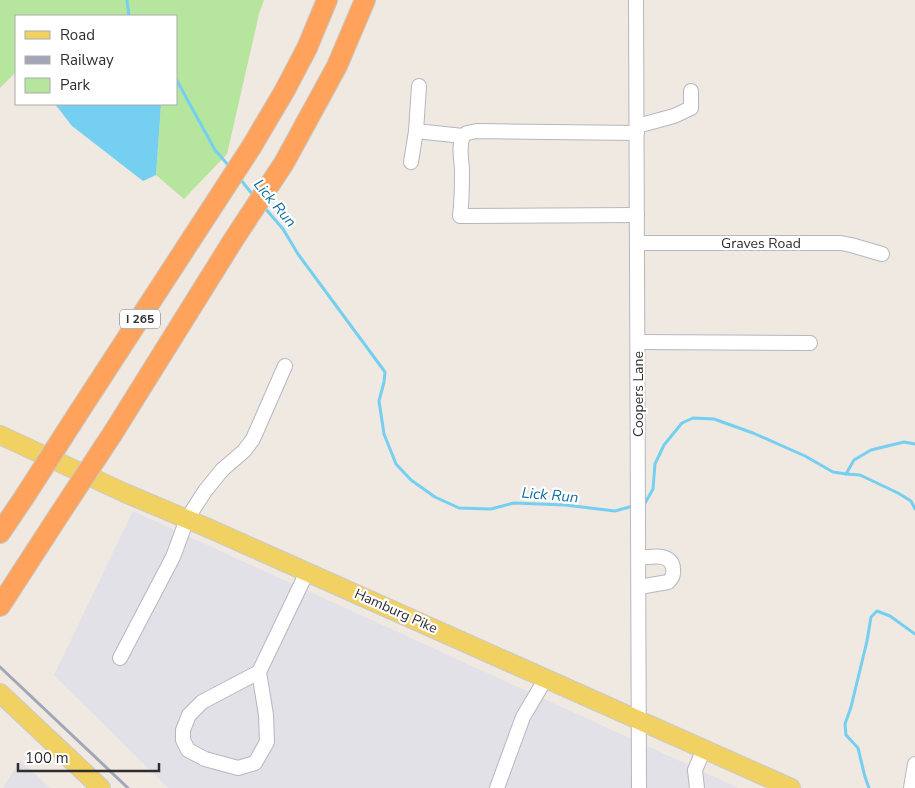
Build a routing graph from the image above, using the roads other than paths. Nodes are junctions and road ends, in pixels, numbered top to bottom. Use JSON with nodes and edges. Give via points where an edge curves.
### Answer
{"nodes":[{"id":1,"x":327,"y":0,"type":"edge"},
{"id":2,"x":365,"y":0,"type":"edge"},
{"id":3,"x":636,"y":0,"type":"edge"},
{"id":4,"x":419,"y":86,"type":"dead end"},
{"id":5,"x":691,"y":91,"type":"dead end"},
{"id":6,"x":637,"y":129,"type":"junction"},
{"id":7,"x":416,"y":131,"type":"junction"},
{"id":8,"x":463,"y":136,"type":"junction"},
{"id":9,"x":411,"y":162,"type":"dead end"},
{"id":10,"x":637,"y":215,"type":"junction"},
{"id":11,"x":638,"y":243,"type":"junction"},
{"id":12,"x":882,"y":254,"type":"dead end"},
{"id":13,"x":638,"y":342,"type":"junction"},
{"id":14,"x":810,"y":343,"type":"dead end"},
{"id":15,"x":284,"y":366,"type":"dead end"},
{"id":16,"x":0,"y":436,"type":"edge"},
{"id":17,"x":187,"y":519,"type":"junction"},
{"id":18,"x":0,"y":533,"type":"edge"},
{"id":19,"x":639,"y":558,"type":"junction"},
{"id":20,"x":307,"y":572,"type":"junction"},
{"id":21,"x":639,"y":587,"type":"junction"},
{"id":22,"x":0,"y":606,"type":"edge"},
{"id":23,"x":120,"y":658,"type":"dead end"},
{"id":24,"x":259,"y":672,"type":"junction"},
{"id":25,"x":546,"y":678,"type":"junction"},
{"id":26,"x":0,"y":693,"type":"edge"},
{"id":27,"x":640,"y":720,"type":"junction"},
{"id":28,"x":704,"y":749,"type":"junction"},
{"id":29,"x":915,"y":764,"type":"edge"},
{"id":30,"x":781,"y":786,"type":"edge"},
{"id":31,"x":101,"y":788,"type":"edge"},
{"id":32,"x":496,"y":788,"type":"edge"},
{"id":33,"x":639,"y":788,"type":"edge"},
{"id":34,"x":697,"y":788,"type":"edge"},
{"id":35,"x":911,"y":788,"type":"edge"}],
"edges":[{"from":1,"to":18,"type":"highway","number":"I 265","bridge":true,"via":[[307,48],[252,146]]},
{"from":2,"to":22,"type":"highway","number":"I 265","bridge":true,"via":[[337,66],[284,162]]},
{"from":3,"to":6,"type":"street","name":"Coopers Lane"},
{"from":4,"to":7,"type":"street"},
{"from":5,"to":6,"type":"street","via":[[691,108]]},
{"from":6,"to":8,"type":"street","via":[[478,131]]},
{"from":6,"to":10,"type":"street","name":"Coopers Lane"},
{"from":7,"to":8,"type":"street"},
{"from":7,"to":9,"type":"street"},
{"from":8,"to":10,"type":"street","via":[[460,216]]},
{"from":10,"to":11,"type":"street","name":"Coopers Lane"},
{"from":11,"to":12,"type":"street","name":"Graves Road","via":[[841,243]]},
{"from":11,"to":13,"type":"street","name":"Coopers Lane"},
{"from":13,"to":14,"type":"street"},
{"from":13,"to":19,"type":"street","name":"Coopers Lane"},
{"from":15,"to":17,"type":"street","via":[[253,439],[222,470]]},
{"from":16,"to":17,"type":"main road","name":"Hamburg Pike"},
{"from":17,"to":20,"type":"main road","name":"Hamburg Pike"},
{"from":17,"to":23,"type":"street","via":[[173,557]]},
{"from":19,"to":21,"type":"street","name":"Coopers Lane"},
{"from":19,"to":21,"type":"street","via":[[667,558],[674,573],[668,582]]},
{"from":20,"to":24,"type":"street"},
{"from":20,"to":25,"type":"main road","name":"Hamburg Pike"},
{"from":21,"to":27,"type":"street","name":"Coopers Lane"},
{"from":24,"to":24,"type":"street","via":[[267,742],[255,763],[238,768],[205,760],[188,750],[183,730],[189,715],[202,702]]},
{"from":25,"to":27,"type":"main road","name":"Hamburg Pike"},
{"from":25,"to":32,"type":"street","via":[[523,717]]},
{"from":26,"to":31,"type":"main road"},
{"from":27,"to":28,"type":"main road","name":"Hamburg Pike"},
{"from":27,"to":33,"type":"street","name":"Coopers Lane"},
{"from":28,"to":30,"type":"main road","name":"Hamburg Pike"},
{"from":28,"to":34,"type":"street","via":[[696,770]]},
{"from":29,"to":35,"type":"street"}]}
